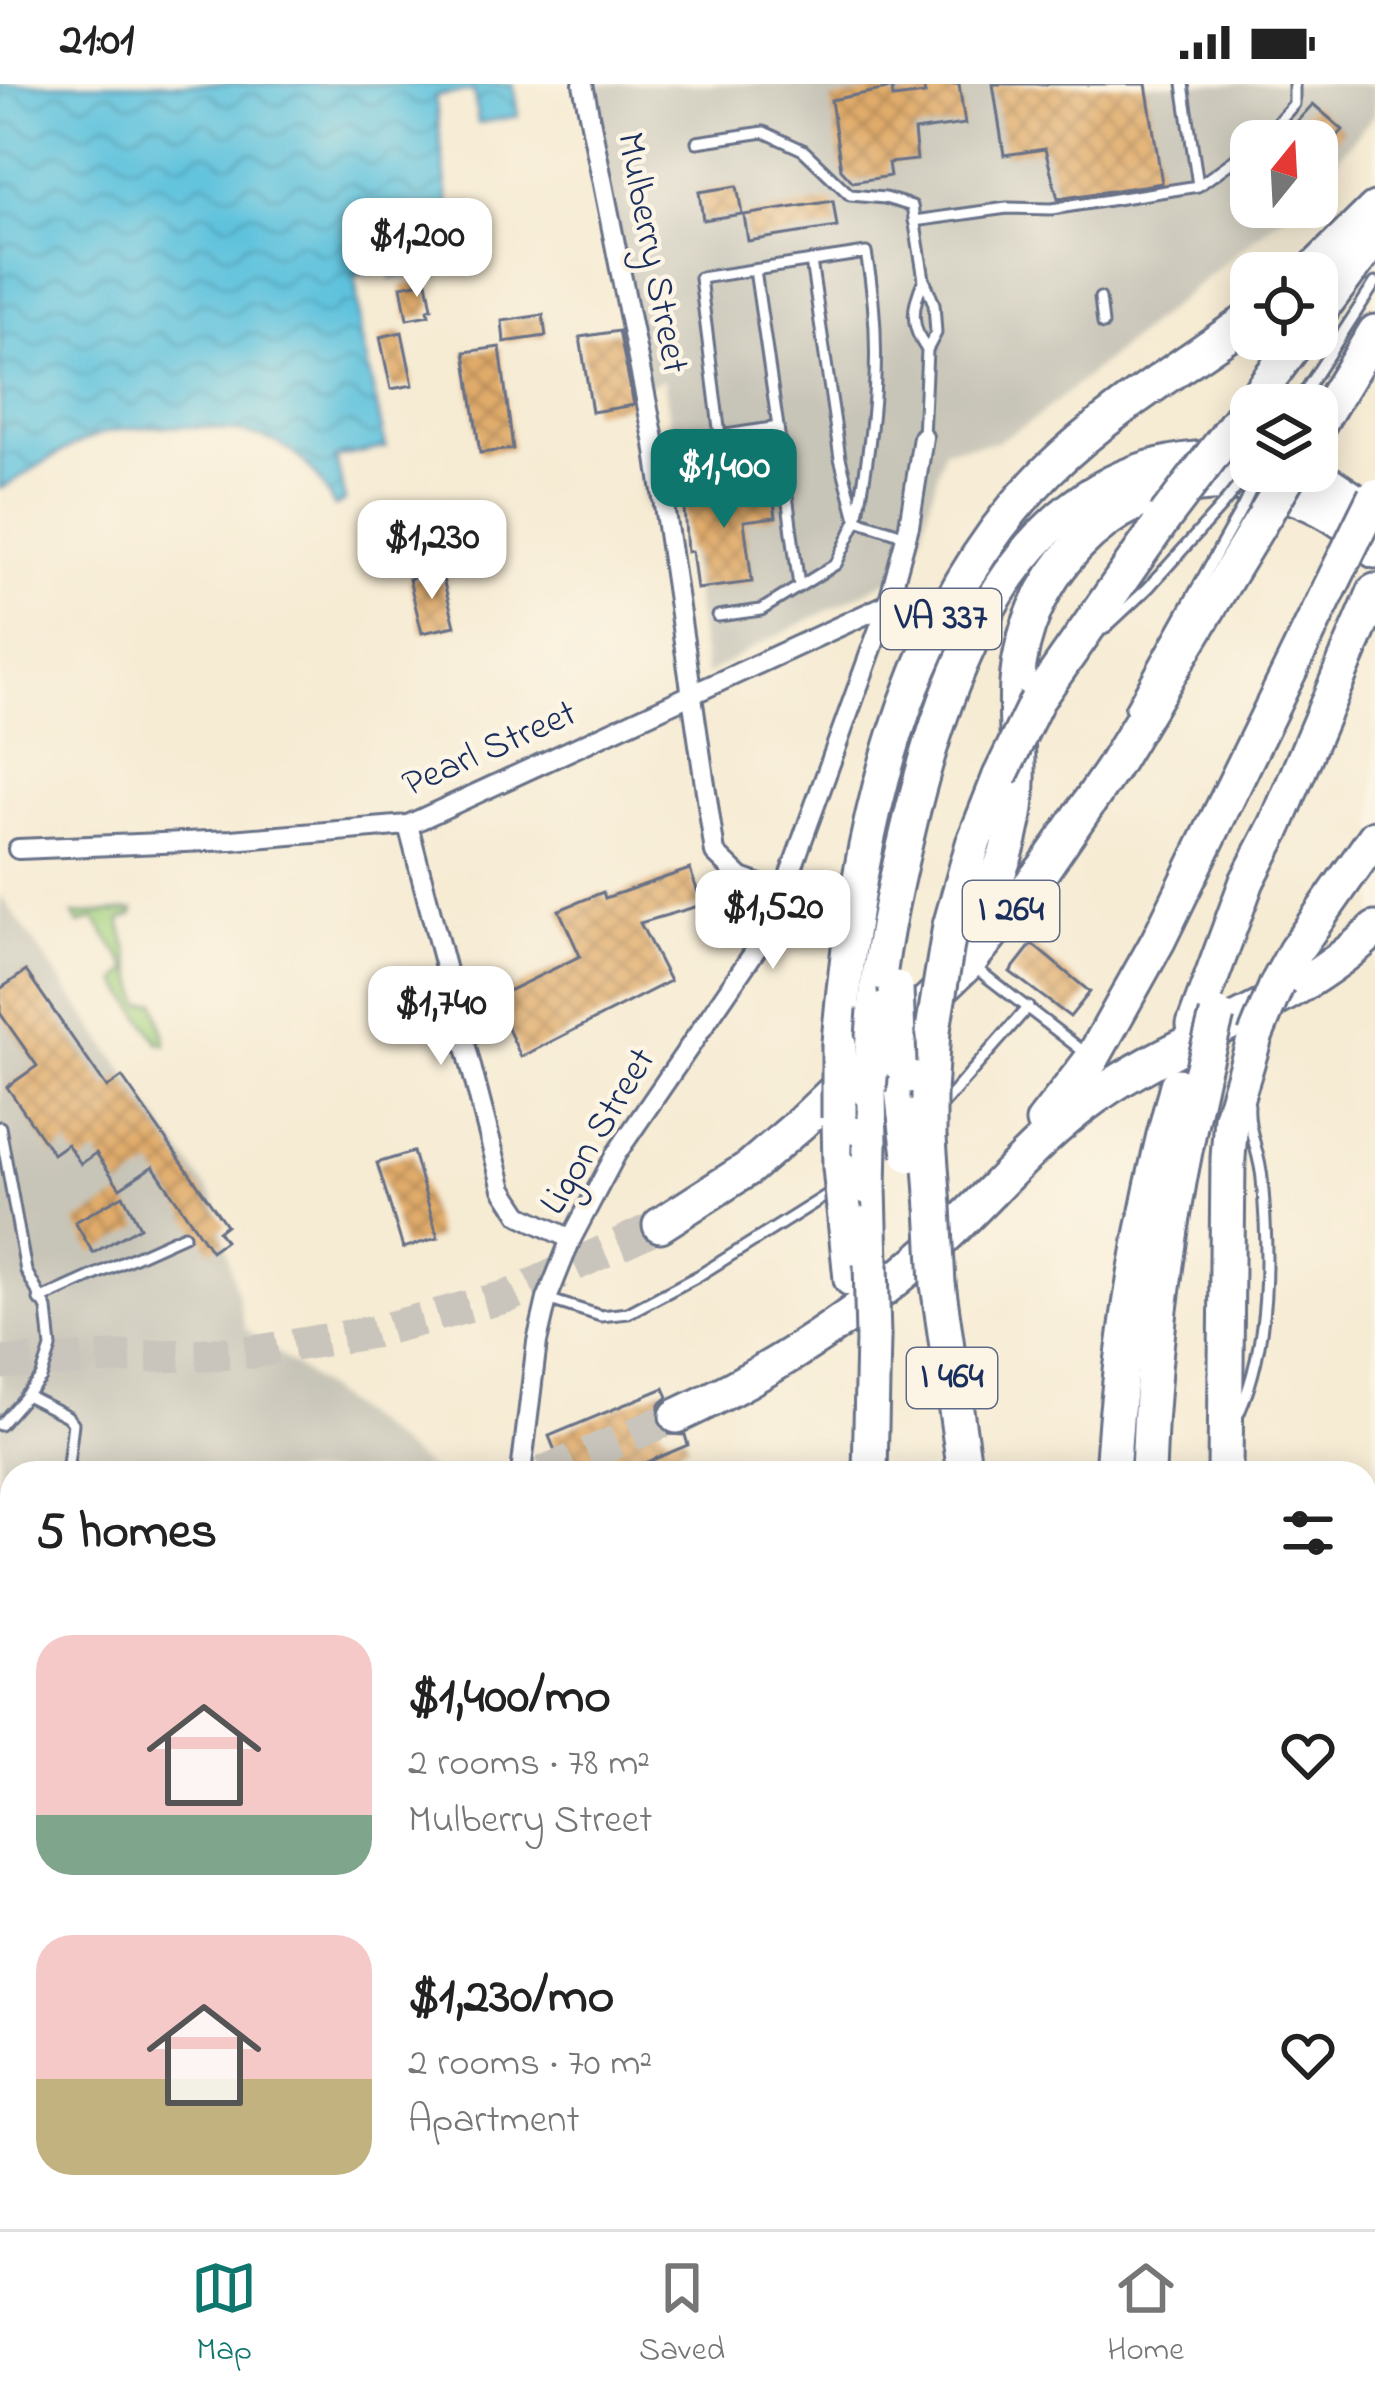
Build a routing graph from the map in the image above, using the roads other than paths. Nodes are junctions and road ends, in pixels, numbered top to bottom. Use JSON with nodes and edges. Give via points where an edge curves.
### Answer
{"nodes":[{"id":1,"x":584,"y":84,"type":"edge"},
{"id":2,"x":1183,"y":84,"type":"edge"},
{"id":3,"x":1294,"y":84,"type":"edge"},
{"id":4,"x":1280,"y":120,"type":"edge"},
{"id":5,"x":697,"y":142,"type":"dead end"},
{"id":6,"x":1230,"y":163,"type":"edge"},
{"id":7,"x":1198,"y":186,"type":"junction"},
{"id":8,"x":1375,"y":209,"type":"edge"},
{"id":9,"x":914,"y":221,"type":"junction"},
{"id":10,"x":1375,"y":238,"type":"edge"},
{"id":11,"x":1331,"y":252,"type":"edge"},
{"id":12,"x":811,"y":261,"type":"junction"},
{"id":13,"x":755,"y":270,"type":"junction"},
{"id":14,"x":924,"y":279,"type":"junction"},
{"id":15,"x":1375,"y":283,"type":"edge"},
{"id":16,"x":1338,"y":287,"type":"edge"},
{"id":17,"x":1100,"y":298,"type":"dead end"},
{"id":18,"x":1103,"y":324,"type":"dead end"},
{"id":19,"x":1375,"y":332,"type":"edge"},
{"id":20,"x":1230,"y":333,"type":"edge"},
{"id":21,"x":928,"y":350,"type":"junction"},
{"id":22,"x":1310,"y":384,"type":"edge"},
{"id":23,"x":1338,"y":393,"type":"edge"},
{"id":24,"x":778,"y":428,"type":"junction"},
{"id":25,"x":720,"y":436,"type":"junction"},
{"id":26,"x":923,"y":437,"type":"joint"},
{"id":27,"x":655,"y":444,"type":"junction"},
{"id":28,"x":1230,"y":449,"type":"edge"},
{"id":29,"x":1230,"y":456,"type":"edge"},
{"id":30,"x":1338,"y":489,"type":"edge"},
{"id":31,"x":1234,"y":492,"type":"edge"},
{"id":32,"x":1257,"y":492,"type":"edge"},
{"id":33,"x":1273,"y":492,"type":"edge"},
{"id":34,"x":1375,"y":496,"type":"edge"},
{"id":35,"x":1254,"y":511,"type":"junction"},
{"id":36,"x":1375,"y":514,"type":"edge"},
{"id":37,"x":857,"y":520,"type":"junction"},
{"id":38,"x":906,"y":536,"type":"junction"},
{"id":39,"x":1360,"y":554,"type":"edge"},
{"id":40,"x":800,"y":586,"type":"junction"},
{"id":41,"x":1375,"y":592,"type":"edge"},
{"id":42,"x":888,"y":604,"type":"junction"},
{"id":43,"x":718,"y":616,"type":"dead end"},
{"id":44,"x":1045,"y":688,"type":"junction"},
{"id":45,"x":693,"y":696,"type":"junction"},
{"id":46,"x":1119,"y":730,"type":"dead end"},
{"id":47,"x":1108,"y":751,"type":"dead end"},
{"id":48,"x":408,"y":825,"type":"junction"},
{"id":49,"x":1067,"y":836,"type":"junction"},
{"id":50,"x":1375,"y":837,"type":"edge"},
{"id":51,"x":18,"y":849,"type":"dead end"},
{"id":52,"x":783,"y":893,"type":"junction"},
{"id":53,"x":1375,"y":929,"type":"edge"},
{"id":54,"x":969,"y":962,"type":"junction"},
{"id":55,"x":885,"y":999,"type":"junction"},
{"id":56,"x":1028,"y":1007,"type":"junction"},
{"id":57,"x":1092,"y":1059,"type":"junction"},
{"id":58,"x":1190,"y":1076,"type":"junction"},
{"id":59,"x":858,"y":1086,"type":"junction"},
{"id":60,"x":917,"y":1103,"type":"junction"},
{"id":61,"x":0,"y":1127,"type":"edge"},
{"id":62,"x":884,"y":1163,"type":"junction"},
{"id":63,"x":1004,"y":1177,"type":"junction"},
{"id":64,"x":660,"y":1225,"type":"tunnel mouth"},
{"id":65,"x":184,"y":1235,"type":"dead end"},
{"id":66,"x":571,"y":1239,"type":"junction"},
{"id":67,"x":547,"y":1299,"type":"junction"},
{"id":68,"x":39,"y":1300,"type":"junction"},
{"id":69,"x":26,"y":1395,"type":"junction"},
{"id":70,"x":677,"y":1416,"type":"tunnel mouth"},
{"id":71,"x":0,"y":1425,"type":"edge"},
{"id":72,"x":68,"y":1461,"type":"edge"},
{"id":73,"x":522,"y":1461,"type":"edge"},
{"id":74,"x":869,"y":1461,"type":"edge"},
{"id":75,"x":963,"y":1461,"type":"edge"},
{"id":76,"x":1113,"y":1461,"type":"edge"},
{"id":77,"x":1149,"y":1461,"type":"edge"},
{"id":78,"x":1226,"y":1461,"type":"edge"}],
"edges":[{"from":1,"to":27,"type":"street","name":"Mulberry Street"},
{"from":2,"to":7,"type":"lane"},
{"from":3,"to":4,"type":"lane","via":[[1294,104]]},
{"from":5,"to":9,"type":"lane","via":[[764,132],[802,150],[850,195],[912,206]]},
{"from":6,"to":7,"type":"lane"},
{"from":7,"to":9,"type":"lane"},
{"from":8,"to":11,"type":"highway"},
{"from":9,"to":14,"type":"lane"},
{"from":10,"to":16,"type":"highway"},
{"from":12,"to":13,"type":"lane"},
{"from":12,"to":37,"type":"lane"},
{"from":12,"to":37,"type":"lane","via":[[866,253],[877,308],[871,444]]},
{"from":13,"to":24,"type":"lane"},
{"from":13,"to":25,"type":"lane","via":[[700,278]]},
{"from":14,"to":21,"type":"lane","via":[[936,333]]},
{"from":14,"to":21,"type":"lane","via":[[913,304],[916,334]]},
{"from":15,"to":22,"type":"lane"},
{"from":17,"to":18,"type":"lane"},
{"from":19,"to":23,"type":"highway"},
{"from":20,"to":62,"type":"highway","number":"VA 337","bridge":true,"via":[[1044,474],[941,619],[881,788],[856,902],[839,1043],[841,1167]]},
{"from":21,"to":26,"type":"lane"},
{"from":24,"to":25,"type":"lane"},
{"from":24,"to":40,"type":"lane"},
{"from":25,"to":27,"type":"lane"},
{"from":26,"to":38,"type":"street","name":"Ligon Street"},
{"from":27,"to":45,"type":"street","name":"Mulberry Street"},
{"from":28,"to":55,"type":"highway","via":[[1115,482],[1068,511],[1018,561],[978,620],[953,676],[904,844]]},
{"from":29,"to":44,"type":"highway","bridge":true,"via":[[1165,518]]},
{"from":30,"to":36,"type":"highway"},
{"from":31,"to":44,"type":"lane","bridge":true},
{"from":32,"to":35,"type":"lane","bridge":true},
{"from":33,"to":35,"type":"highway","number":"I 264","bridge":true},
{"from":34,"to":39,"type":"highway","bridge":true},
{"from":35,"to":46,"type":"lane"},
{"from":35,"to":49,"type":"highway","number":"I 264","via":[[1145,715]]},
{"from":37,"to":38,"type":"lane"},
{"from":37,"to":40,"type":"lane","via":[[836,564]]},
{"from":38,"to":42,"type":"street","name":"Ligon Street"},
{"from":39,"to":57,"type":"highway"},
{"from":39,"to":59,"type":"highway","via":[[1321,509],[1270,488],[1229,483],[1144,501],[1078,543],[1040,594],[1026,633],[1014,824],[994,884]]},
{"from":40,"to":43,"type":"lane","via":[[761,610]]},
{"from":41,"to":58,"type":"highway","bridge":true,"via":[[1276,824],[1262,886]]},
{"from":42,"to":45,"type":"street","name":"Pearl Street"},
{"from":42,"to":52,"type":"street","name":"Ligon Street"},
{"from":44,"to":60,"type":"highway","bridge":true,"via":[[973,844]]},
{"from":45,"to":48,"type":"street","name":"Pearl Street"},
{"from":45,"to":52,"type":"street","name":"Mulberry Street","via":[[715,853],[741,878]]},
{"from":47,"to":49,"type":"lane"},
{"from":48,"to":51,"type":"street","name":"Pearl Street"},
{"from":48,"to":66,"type":"street","via":[[503,1190],[520,1215]]},
{"from":49,"to":54,"type":"highway","number":"I 264"},
{"from":50,"to":78,"type":"highway","bridge":true,"via":[[1277,984],[1231,1118]]},
{"from":52,"to":66,"type":"street","name":"Ligon Street","via":[[757,949],[616,1154]]},
{"from":53,"to":63,"type":"highway","via":[[1312,980],[1099,1095]]},
{"from":54,"to":56,"type":"lane"},
{"from":54,"to":59,"type":"highway","number":"I 264"},
{"from":55,"to":59,"type":"highway","bridge":true},
{"from":55,"to":60,"type":"highway","bridge":true},
{"from":56,"to":57,"type":"lane"},
{"from":56,"to":62,"type":"lane"},
{"from":57,"to":63,"type":"highway"},
{"from":58,"to":76,"type":"highway","via":[[1141,1230]]},
{"from":58,"to":77,"type":"highway","via":[[1159,1299]]},
{"from":59,"to":62,"type":"highway"},
{"from":59,"to":64,"type":"highway","number":"I 264"},
{"from":60,"to":62,"type":"highway","bridge":true},
{"from":61,"to":68,"type":"lane","via":[[26,1270]]},
{"from":62,"to":67,"type":"lane","via":[[628,1313],[601,1316]]},
{"from":62,"to":74,"type":"highway","number":"VA 337","via":[[861,1272]]},
{"from":62,"to":75,"type":"highway","number":"I 464","bridge":true,"via":[[926,1215]]},
{"from":63,"to":70,"type":"highway","via":[[843,1322]]},
{"from":65,"to":68,"type":"lane"},
{"from":66,"to":67,"type":"street","name":"Ligon Street"},
{"from":67,"to":73,"type":"street","name":"Ligon Street"},
{"from":68,"to":69,"type":"lane","via":[[51,1323],[51,1348]]},
{"from":69,"to":71,"type":"lane"},
{"from":69,"to":72,"type":"lane","via":[[73,1423]]}]}
